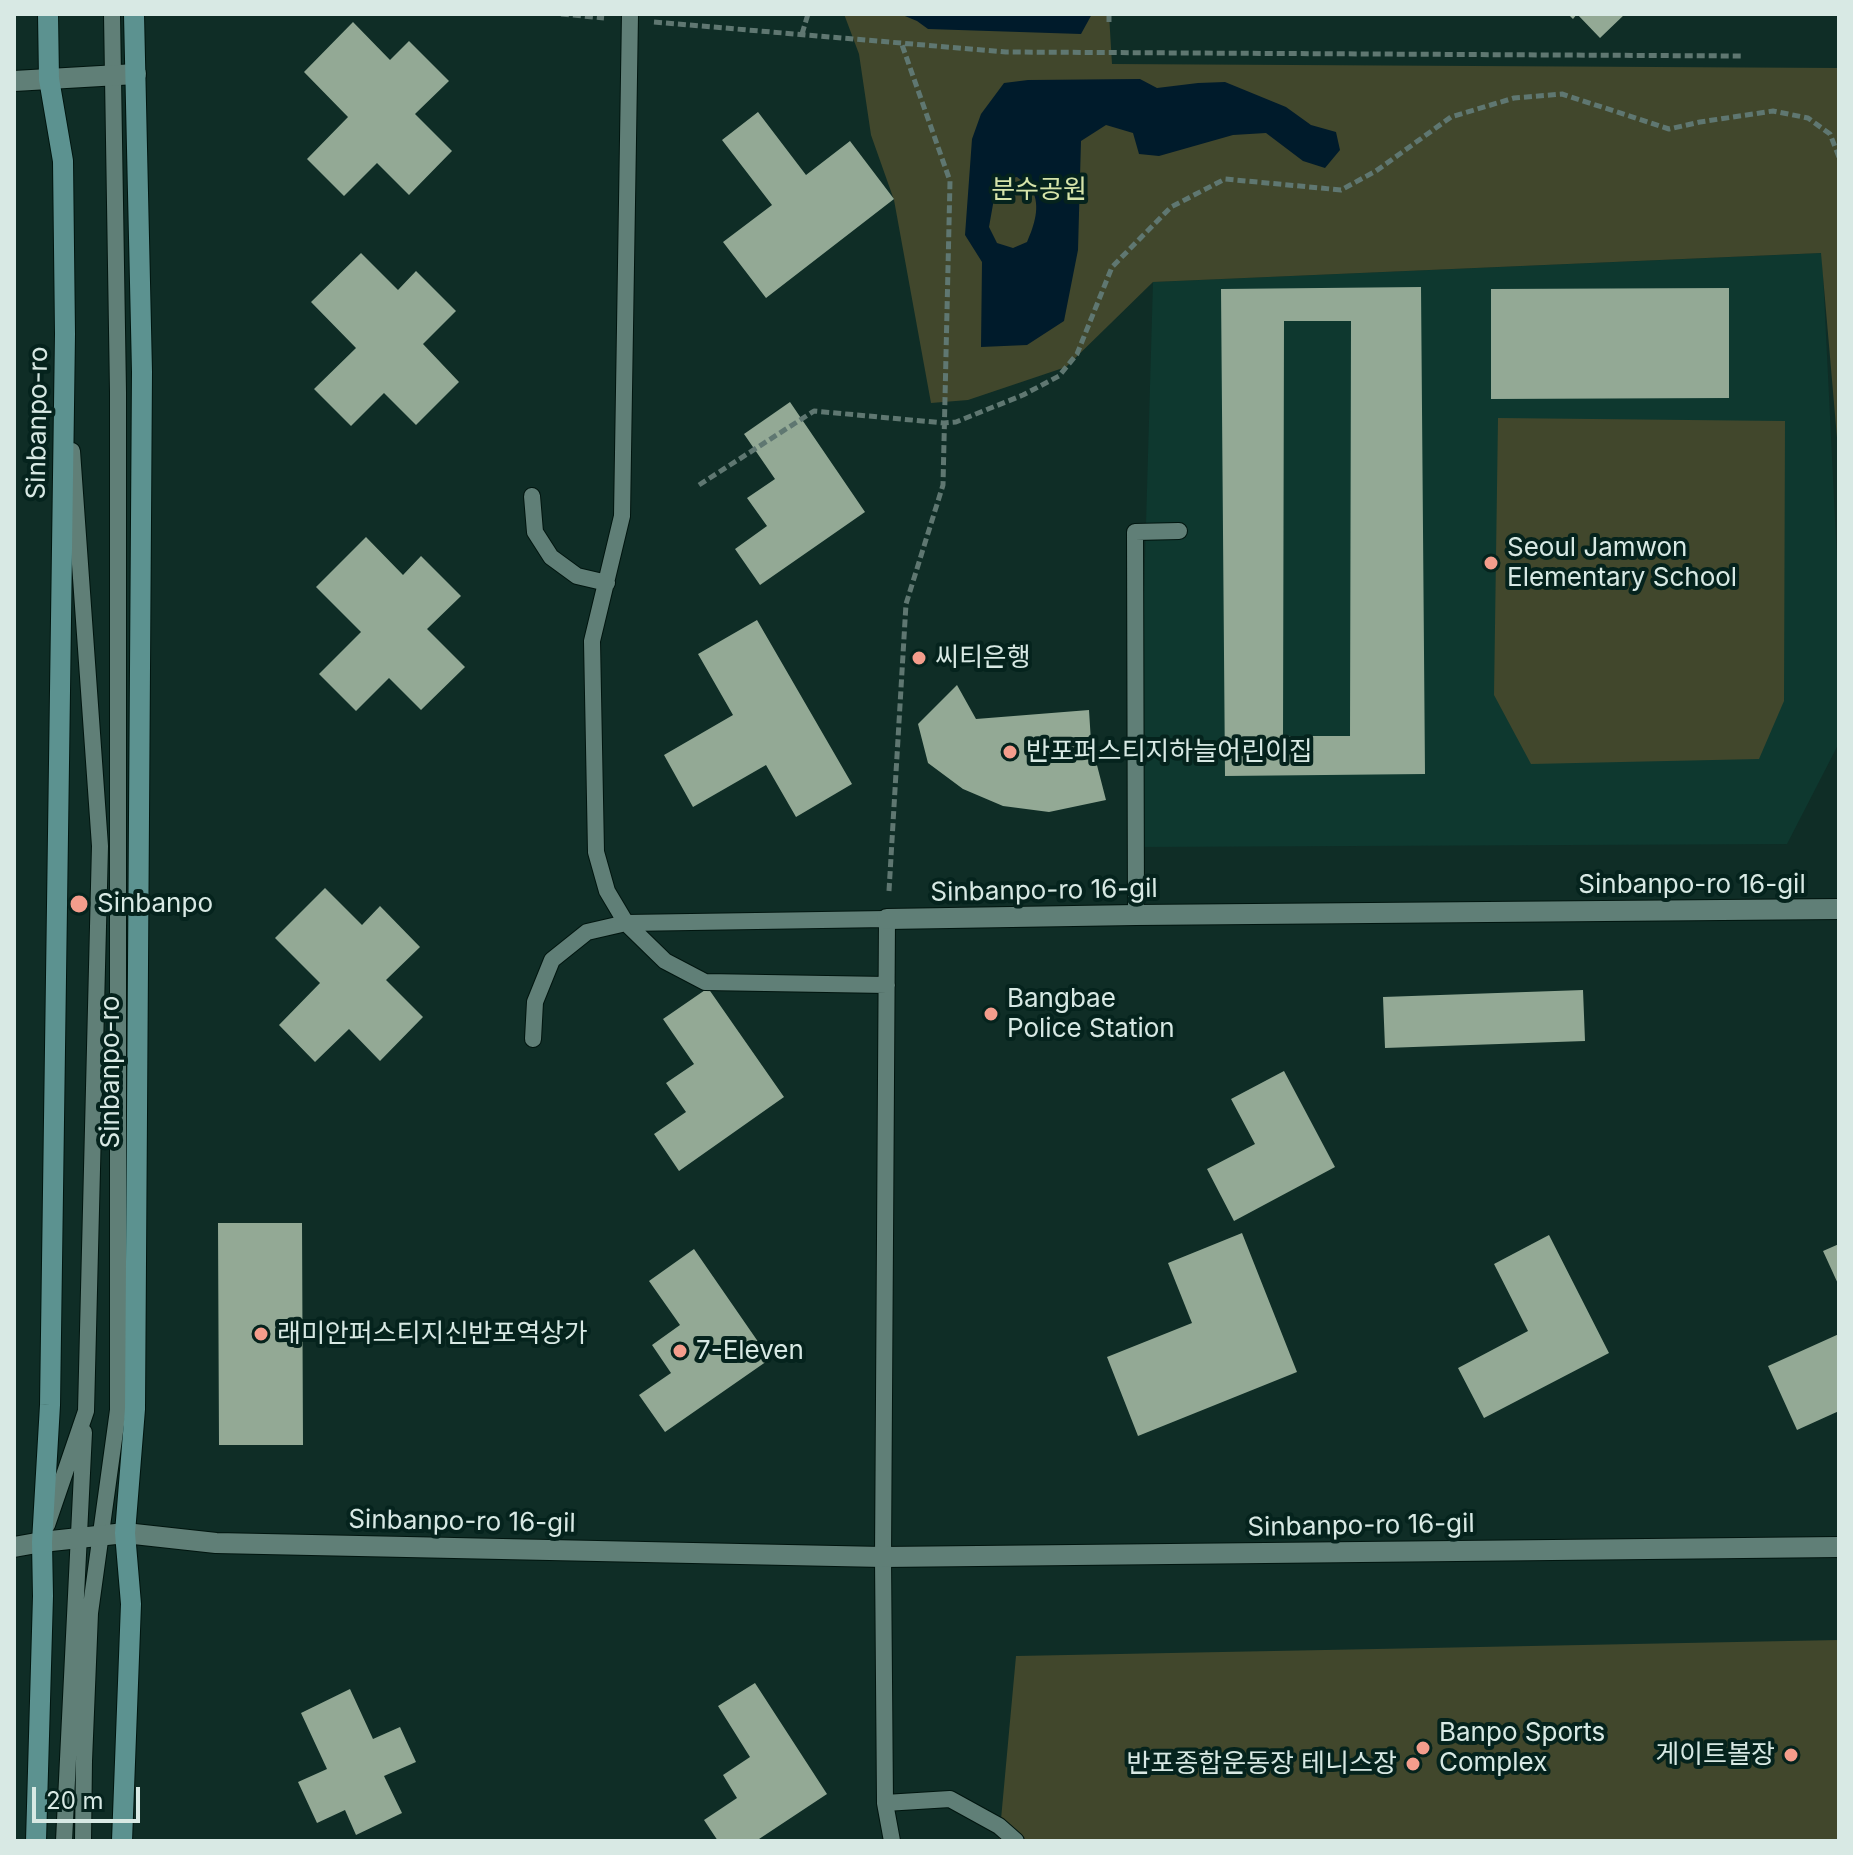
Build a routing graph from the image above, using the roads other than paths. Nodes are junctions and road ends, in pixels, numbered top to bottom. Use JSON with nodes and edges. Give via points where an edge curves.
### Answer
{"nodes":[{"id":1,"x":48,"y":14,"type":"edge"},
{"id":2,"x":112,"y":14,"type":"edge"},
{"id":3,"x":134,"y":14,"type":"edge"},
{"id":4,"x":630,"y":17,"type":"edge"},
{"id":5,"x":113,"y":74,"type":"junction"},
{"id":6,"x":136,"y":74,"type":"junction"},
{"id":7,"x":49,"y":79,"type":"junction"},
{"id":8,"x":14,"y":81,"type":"edge"},
{"id":9,"x":65,"y":334,"type":"junction"},
{"id":10,"x":532,"y":496,"type":"dead end"},
{"id":11,"x":1179,"y":531,"type":"dead end"},
{"id":12,"x":607,"y":583,"type":"junction"},
{"id":13,"x":1839,"y":909,"type":"edge"},
{"id":14,"x":1136,"y":915,"type":"junction"},
{"id":15,"x":887,"y":919,"type":"junction"},
{"id":16,"x":626,"y":923,"type":"junction"},
{"id":17,"x":887,"y":985,"type":"junction"},
{"id":18,"x":533,"y":1039,"type":"dead end"},
{"id":19,"x":86,"y":1411,"type":"junction"},
{"id":20,"x":125,"y":1533,"type":"junction"},
{"id":21,"x":100,"y":1536,"type":"junction"},
{"id":22,"x":79,"y":1538,"type":"junction"},
{"id":23,"x":42,"y":1542,"type":"junction"},
{"id":24,"x":14,"y":1547,"type":"edge"},
{"id":25,"x":1839,"y":1547,"type":"edge"},
{"id":26,"x":883,"y":1557,"type":"junction"},
{"id":27,"x":885,"y":1803,"type":"junction"},
{"id":28,"x":36,"y":1841,"type":"edge"},
{"id":29,"x":64,"y":1841,"type":"edge"},
{"id":30,"x":83,"y":1841,"type":"edge"},
{"id":31,"x":122,"y":1841,"type":"edge"},
{"id":32,"x":892,"y":1841,"type":"edge"},
{"id":33,"x":1016,"y":1841,"type":"edge"}],
"edges":[{"from":1,"to":7,"type":"main road","name":"Sinbanpo-ro"},
{"from":2,"to":5,"type":"lane"},
{"from":3,"to":6,"type":"main road","name":"Sinbanpo-ro"},
{"from":4,"to":12,"type":"lane","via":[[622,516]]},
{"from":5,"to":6,"type":"street"},
{"from":5,"to":7,"type":"street"},
{"from":5,"to":21,"type":"lane","via":[[118,1410]]},
{"from":6,"to":20,"type":"main road","name":"Sinbanpo-ro","via":[[142,388],[135,1393]]},
{"from":7,"to":8,"type":"street"},
{"from":7,"to":9,"type":"main road","name":"Sinbanpo-ro","via":[[63,161]]},
{"from":9,"to":19,"type":"lane","via":[[100,846]]},
{"from":9,"to":23,"type":"main road","name":"Sinbanpo-ro","via":[[50,1405]]},
{"from":10,"to":12,"type":"lane","via":[[535,532],[551,557],[577,576]]},
{"from":11,"to":14,"type":"lane","via":[[1135,532]]},
{"from":12,"to":16,"type":"lane","via":[[592,641],[596,852],[607,891]]},
{"from":13,"to":14,"type":"street","name":"Sinbanpo-ro 16-gil"},
{"from":14,"to":15,"type":"street","name":"Sinbanpo-ro 16-gil"},
{"from":15,"to":16,"type":"lane"},
{"from":15,"to":17,"type":"lane"},
{"from":16,"to":17,"type":"lane","via":[[665,961],[705,982]]},
{"from":16,"to":18,"type":"lane","via":[[587,932],[552,960],[535,1002]]},
{"from":17,"to":26,"type":"lane"},
{"from":19,"to":22,"type":"lane"},
{"from":19,"to":23,"type":"lane"},
{"from":20,"to":21,"type":"street","name":"Sinbanpo-ro 16-gil"},
{"from":20,"to":26,"type":"street","name":"Sinbanpo-ro 16-gil","via":[[216,1543]]},
{"from":20,"to":31,"type":"main road","name":"Sinbanpo-ro","via":[[131,1604]]},
{"from":21,"to":22,"type":"street","name":"Sinbanpo-ro 16-gil"},
{"from":21,"to":30,"type":"lane","via":[[90,1613]]},
{"from":22,"to":23,"type":"street","name":"Sinbanpo-ro 16-gil"},
{"from":22,"to":29,"type":"lane"},
{"from":23,"to":24,"type":"street","name":"Sinbanpo-ro 16-gil"},
{"from":23,"to":28,"type":"main road","name":"Sinbanpo-ro"},
{"from":25,"to":26,"type":"street","name":"Sinbanpo-ro 16-gil"},
{"from":26,"to":27,"type":"lane"},
{"from":27,"to":32,"type":"lane"},
{"from":27,"to":33,"type":"lane","via":[[950,1799]]}]}
